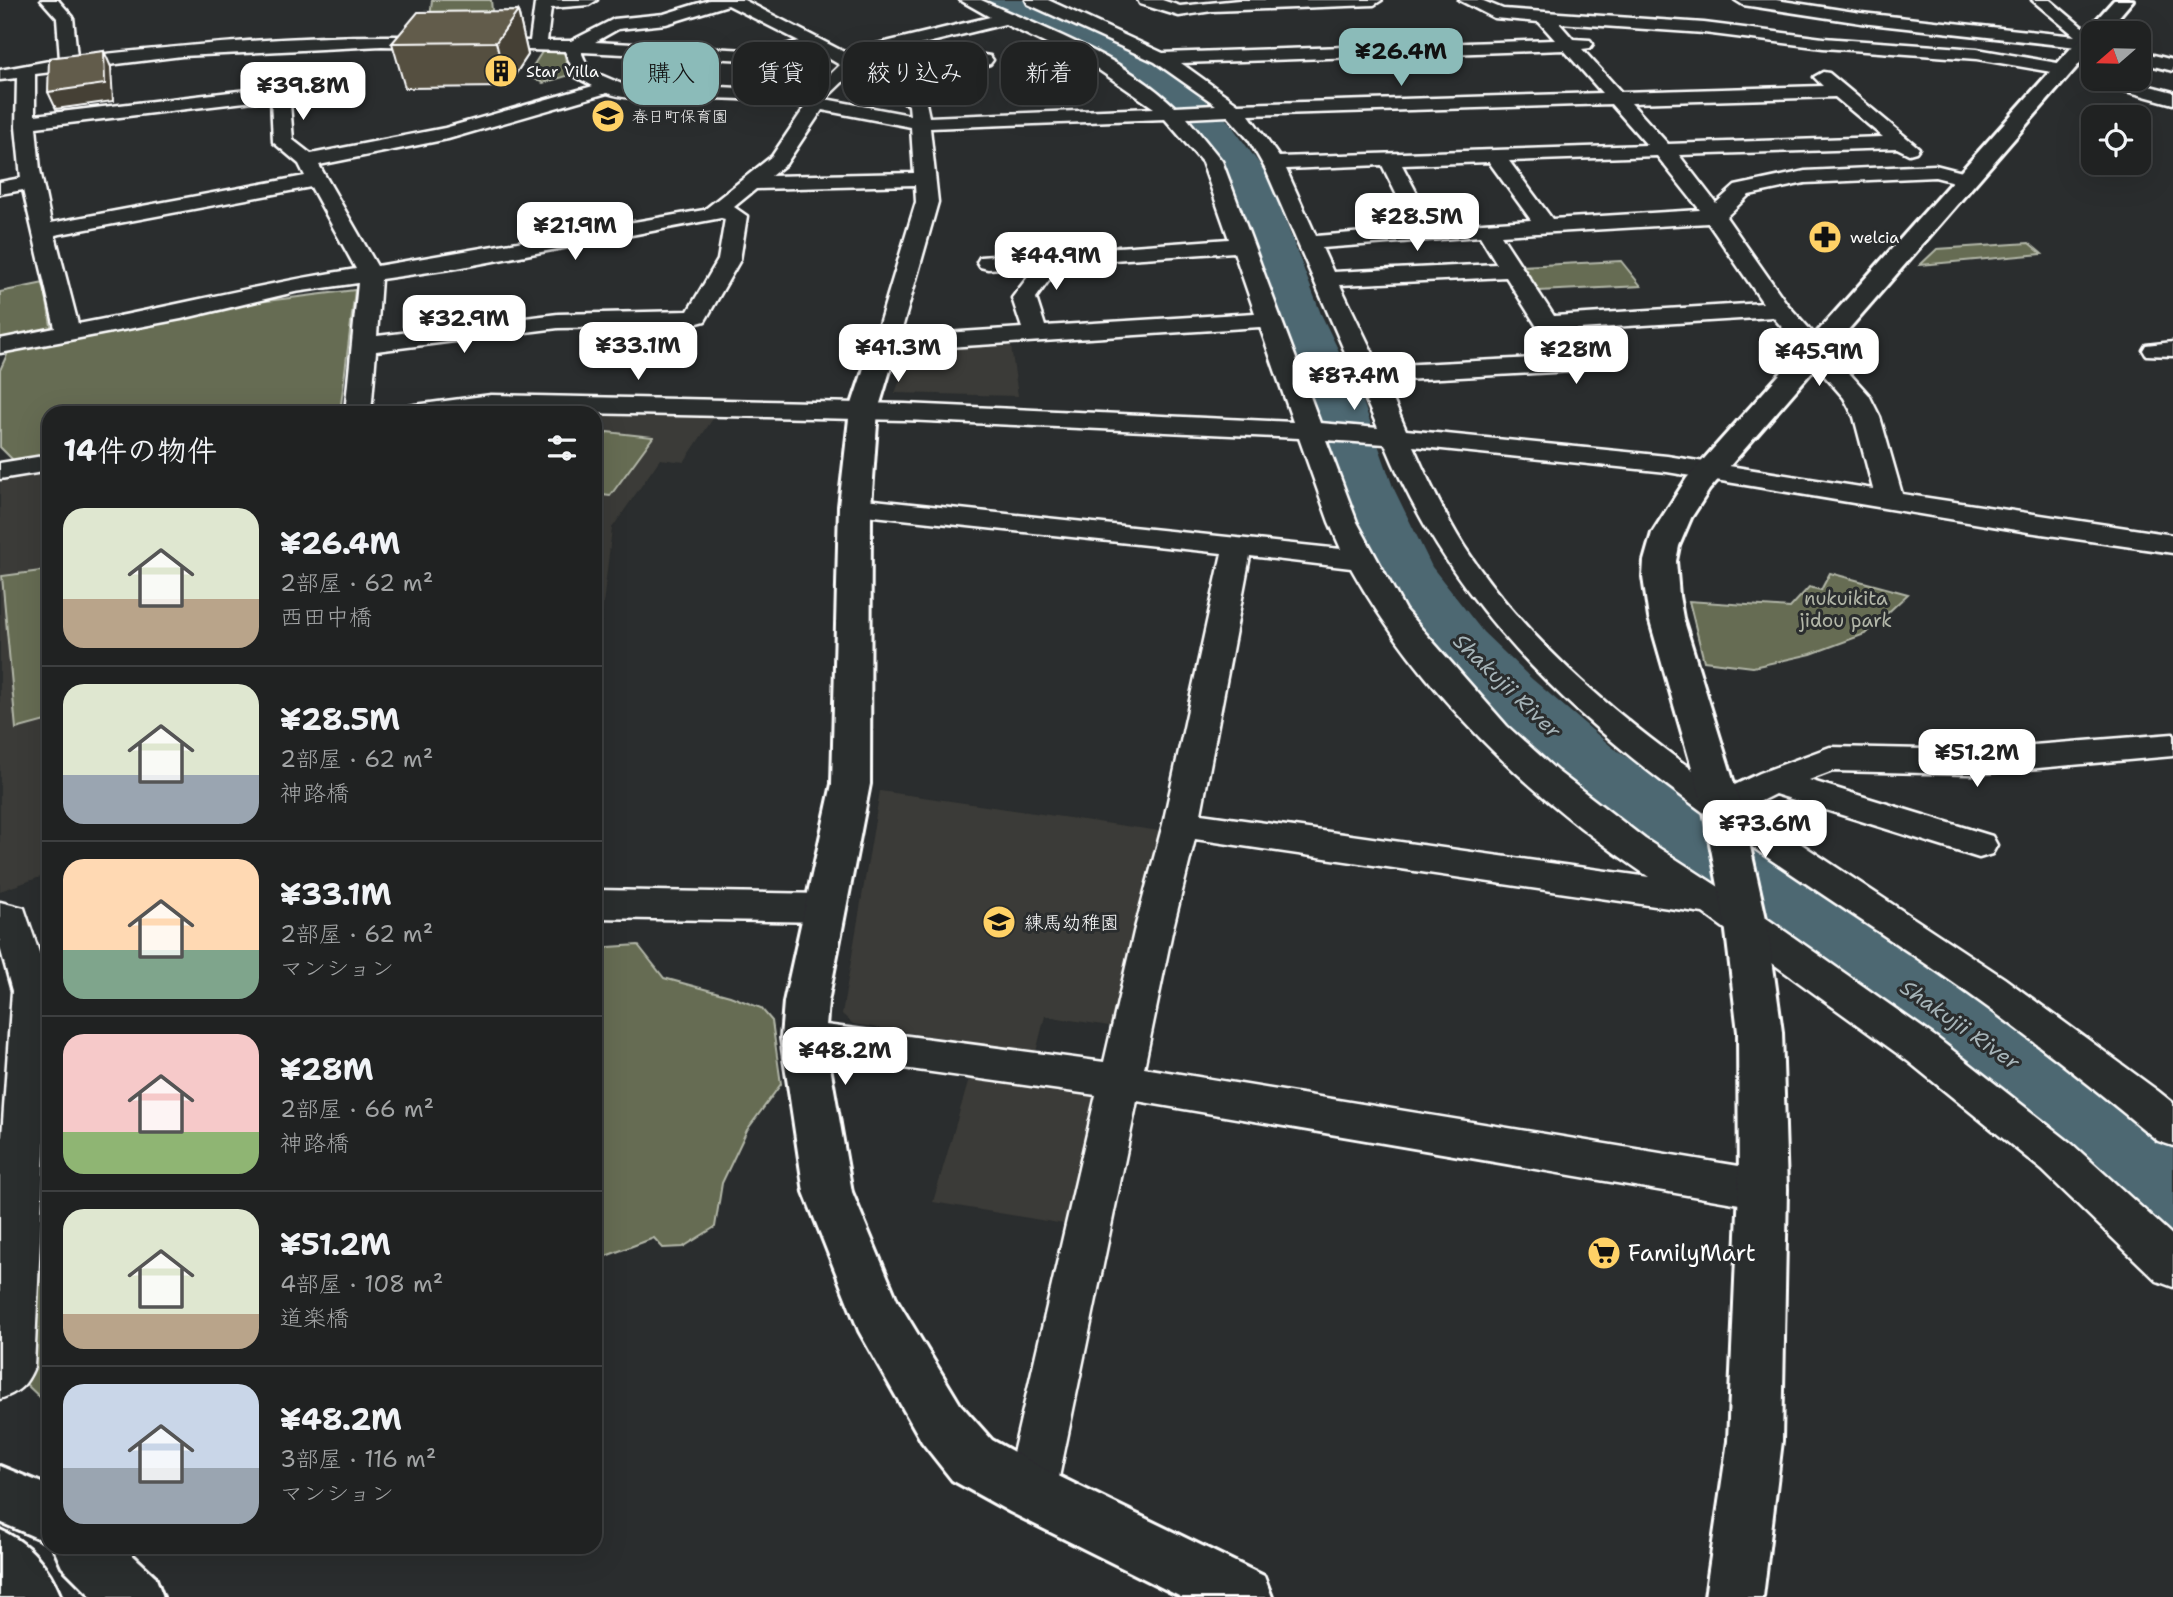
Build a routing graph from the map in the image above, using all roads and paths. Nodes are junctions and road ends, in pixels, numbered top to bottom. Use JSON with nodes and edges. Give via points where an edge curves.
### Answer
{"nodes":[{"id":1,"x":49,"y":0,"type":"edge"},
{"id":2,"x":590,"y":0,"type":"edge"},
{"id":3,"x":726,"y":0,"type":"edge"},
{"id":4,"x":731,"y":0,"type":"edge"},
{"id":5,"x":968,"y":0,"type":"edge"},
{"id":6,"x":1078,"y":0,"type":"edge"},
{"id":7,"x":1146,"y":0,"type":"edge"},
{"id":8,"x":1374,"y":0,"type":"edge"},
{"id":9,"x":1467,"y":0,"type":"edge"},
{"id":10,"x":1742,"y":0,"type":"edge"},
{"id":11,"x":1836,"y":0,"type":"edge"},
{"id":12,"x":2040,"y":0,"type":"edge"},
{"id":13,"x":2124,"y":0,"type":"edge"},
{"id":14,"x":1279,"y":2,"type":"edge"},
{"id":15,"x":1042,"y":4,"type":"edge"},
{"id":16,"x":1540,"y":11,"type":"edge"},
{"id":17,"x":1849,"y":15,"type":"junction"},
{"id":18,"x":1007,"y":18,"type":"junction"},
{"id":19,"x":2106,"y":21,"type":"edge"},
{"id":20,"x":614,"y":24,"type":"junction"},
{"id":21,"x":1672,"y":27,"type":"junction"},
{"id":22,"x":2081,"y":33,"type":"edge"},
{"id":23,"x":1775,"y":36,"type":"junction"},
{"id":24,"x":2081,"y":38,"type":"edge"},
{"id":25,"x":813,"y":42,"type":"edge"},
{"id":26,"x":918,"y":42,"type":"edge"},
{"id":27,"x":1643,"y":42,"type":"dead end"},
{"id":28,"x":1605,"y":43,"type":"dead end"},
{"id":29,"x":1568,"y":45,"type":"junction"},
{"id":30,"x":538,"y":46,"type":"junction"},
{"id":31,"x":575,"y":46,"type":"junction"},
{"id":32,"x":1398,"y":50,"type":"junction"},
{"id":33,"x":2081,"y":50,"type":"edge"},
{"id":34,"x":733,"y":53,"type":"edge"},
{"id":35,"x":1324,"y":53,"type":"junction"},
{"id":36,"x":1160,"y":58,"type":"junction"},
{"id":37,"x":2151,"y":60,"type":"edge"},
{"id":38,"x":69,"y":63,"type":"junction"},
{"id":39,"x":2173,"y":66,"type":"edge"},
{"id":40,"x":843,"y":68,"type":"edge"},
{"id":41,"x":2064,"y":68,"type":"junction"},
{"id":42,"x":26,"y":70,"type":"junction"},
{"id":43,"x":2081,"y":73,"type":"edge"},
{"id":44,"x":0,"y":75,"type":"edge"},
{"id":45,"x":829,"y":83,"type":"edge"},
{"id":46,"x":610,"y":87,"type":"junction"},
{"id":47,"x":1838,"y":91,"type":"junction"},
{"id":48,"x":2147,"y":91,"type":"edge"},
{"id":49,"x":733,"y":93,"type":"edge"},
{"id":50,"x":1618,"y":97,"type":"junction"},
{"id":51,"x":2173,"y":98,"type":"edge"},
{"id":52,"x":1435,"y":103,"type":"junction"},
{"id":53,"x":813,"y":105,"type":"edge"},
{"id":54,"x":819,"y":105,"type":"edge"},
{"id":55,"x":918,"y":105,"type":"edge"},
{"id":56,"x":1357,"y":106,"type":"junction"},
{"id":57,"x":1233,"y":110,"type":"junction"},
{"id":58,"x":21,"y":112,"type":"junction"},
{"id":59,"x":1173,"y":113,"type":"junction"},
{"id":60,"x":921,"y":124,"type":"junction"},
{"id":61,"x":1901,"y":142,"type":"junction"},
{"id":62,"x":1662,"y":150,"type":"junction"},
{"id":63,"x":1494,"y":155,"type":"junction"},
{"id":64,"x":1389,"y":159,"type":"junction"},
{"id":65,"x":1275,"y":163,"type":"junction"},
{"id":66,"x":312,"y":171,"type":"junction"},
{"id":67,"x":1935,"y":171,"type":"junction"},
{"id":68,"x":925,"y":179,"type":"junction"},
{"id":69,"x":1967,"y":179,"type":"junction"},
{"id":70,"x":32,"y":182,"type":"junction"},
{"id":71,"x":750,"y":183,"type":"junction"},
{"id":72,"x":0,"y":188,"type":"edge"},
{"id":73,"x":719,"y":209,"type":"junction"},
{"id":74,"x":1714,"y":216,"type":"junction"},
{"id":75,"x":1545,"y":225,"type":"junction"},
{"id":76,"x":1486,"y":229,"type":"junction"},
{"id":77,"x":43,"y":232,"type":"junction"},
{"id":78,"x":1427,"y":233,"type":"junction"},
{"id":79,"x":1308,"y":243,"type":"junction"},
{"id":80,"x":1242,"y":245,"type":"junction"},
{"id":81,"x":1041,"y":259,"type":"junction"},
{"id":82,"x":988,"y":262,"type":"dead end"},
{"id":83,"x":1511,"y":270,"type":"junction"},
{"id":84,"x":370,"y":274,"type":"junction"},
{"id":85,"x":1325,"y":279,"type":"junction"},
{"id":86,"x":1779,"y":309,"type":"junction"},
{"id":87,"x":1269,"y":319,"type":"junction"},
{"id":88,"x":1548,"y":324,"type":"junction"},
{"id":89,"x":68,"y":332,"type":"junction"},
{"id":90,"x":1036,"y":334,"type":"junction"},
{"id":91,"x":885,"y":344,"type":"junction"},
{"id":92,"x":365,"y":345,"type":"junction"},
{"id":93,"x":0,"y":346,"type":"edge"},
{"id":94,"x":1817,"y":351,"type":"junction"},
{"id":95,"x":1370,"y":374,"type":"junction"},
{"id":96,"x":359,"y":406,"type":"edge"},
{"id":97,"x":468,"y":406,"type":"edge"},
{"id":98,"x":864,"y":410,"type":"junction"},
{"id":99,"x":1313,"y":432,"type":"junction"},
{"id":100,"x":1393,"y":438,"type":"junction"},
{"id":101,"x":42,"y":464,"type":"edge"},
{"id":102,"x":1712,"y":469,"type":"junction"},
{"id":103,"x":0,"y":471,"type":"edge"},
{"id":104,"x":1890,"y":500,"type":"junction"},
{"id":105,"x":855,"y":506,"type":"junction"},
{"id":106,"x":2173,"y":544,"type":"edge"},
{"id":107,"x":1238,"y":545,"type":"junction"},
{"id":108,"x":1361,"y":560,"type":"junction"},
{"id":109,"x":2173,"y":745,"type":"edge"},
{"id":110,"x":1772,"y":781,"type":"junction"},
{"id":111,"x":1724,"y":814,"type":"junction"},
{"id":112,"x":1181,"y":824,"type":"junction"},
{"id":113,"x":1979,"y":845,"type":"dead end"},
{"id":114,"x":602,"y":904,"type":"edge"},
{"id":115,"x":825,"y":908,"type":"junction"},
{"id":116,"x":1736,"y":912,"type":"junction"},
{"id":117,"x":0,"y":916,"type":"edge"},
{"id":118,"x":803,"y":1038,"type":"junction"},
{"id":119,"x":1121,"y":1082,"type":"junction"},
{"id":120,"x":36,"y":1120,"type":"edge"},
{"id":121,"x":2173,"y":1128,"type":"edge"},
{"id":122,"x":1763,"y":1189,"type":"junction"},
{"id":123,"x":2173,"y":1266,"type":"edge"},
{"id":124,"x":0,"y":1376,"type":"edge"},
{"id":125,"x":1030,"y":1492,"type":"junction"},
{"id":126,"x":0,"y":1493,"type":"edge"},
{"id":127,"x":42,"y":1512,"type":"edge"},
{"id":128,"x":89,"y":1554,"type":"edge"},
{"id":129,"x":0,"y":1559,"type":"edge"},
{"id":130,"x":32,"y":1597,"type":"edge"},
{"id":131,"x":134,"y":1597,"type":"edge"},
{"id":132,"x":1243,"y":1597,"type":"edge"},
{"id":133,"x":1734,"y":1597,"type":"edge"}],
"edges":[{"from":1,"to":38,"type":"street","via":[[65,17]]},
{"from":2,"to":20,"type":"street","via":[[614,19]]},
{"from":2,"to":30,"type":"street","via":[[543,4]]},
{"from":3,"to":20,"type":"street","via":[[666,19]]},
{"from":4,"to":25,"type":"street"},
{"from":5,"to":18,"type":"street"},
{"from":6,"to":15,"type":"street"},
{"from":7,"to":14,"type":"street","via":[[1179,11]]},
{"from":8,"to":14,"type":"street"},
{"from":9,"to":16,"type":"street","via":[[1500,14]]},
{"from":10,"to":17,"type":"street"},
{"from":11,"to":17,"type":"street"},
{"from":12,"to":22,"type":"street"},
{"from":13,"to":19,"type":"street"},
{"from":15,"to":36,"type":"street"},
{"from":16,"to":21,"type":"street"},
{"from":16,"to":29,"type":"street"},
{"from":17,"to":24,"type":"street"},
{"from":18,"to":26,"type":"street"},
{"from":18,"to":59,"type":"street","via":[[1100,62]]},
{"from":20,"to":31,"type":"street"},
{"from":21,"to":23,"type":"street"},
{"from":21,"to":27,"type":"street","via":[[1681,41]]},
{"from":23,"to":41,"type":"street","via":[[1977,54]]},
{"from":23,"to":47,"type":"street"},
{"from":28,"to":29,"type":"street"},
{"from":29,"to":32,"type":"street"},
{"from":29,"to":50,"type":"street"},
{"from":30,"to":31,"type":"street"},
{"from":30,"to":38,"type":"street","via":[[358,42],[182,51]]},
{"from":31,"to":34,"type":"street"},
{"from":31,"to":46,"type":"street","via":[[573,54],[582,73]]},
{"from":32,"to":35,"type":"street"},
{"from":32,"to":52,"type":"street"},
{"from":33,"to":41,"type":"street"},
{"from":35,"to":36,"type":"street"},
{"from":35,"to":56,"type":"street"},
{"from":36,"to":57,"type":"street","via":[[1201,82]]},
{"from":37,"to":39,"type":"street"},
{"from":38,"to":42,"type":"street"},
{"from":40,"to":45,"type":"street"},
{"from":41,"to":43,"type":"street"},
{"from":41,"to":69,"type":"street"},
{"from":42,"to":44,"type":"street"},
{"from":42,"to":58,"type":"street"},
{"from":46,"to":49,"type":"street","via":[[629,93]]},
{"from":46,"to":66,"type":"street"},
{"from":47,"to":50,"type":"street"},
{"from":47,"to":61,"type":"street"},
{"from":48,"to":51,"type":"street"},
{"from":50,"to":52,"type":"street"},
{"from":50,"to":62,"type":"street"},
{"from":52,"to":56,"type":"street"},
{"from":53,"to":71,"type":"street","via":[[779,160]]},
{"from":54,"to":60,"type":"street"},
{"from":55,"to":60,"type":"street"},
{"from":56,"to":57,"type":"street"},
{"from":57,"to":59,"type":"street"},
{"from":57,"to":65,"type":"street"},
{"from":58,"to":66,"type":"street","via":[[280,92],[283,142]]},
{"from":58,"to":70,"type":"street"},
{"from":59,"to":60,"type":"street"},
{"from":59,"to":80,"type":"street","via":[[1212,161]]},
{"from":60,"to":68,"type":"street"},
{"from":61,"to":62,"type":"street"},
{"from":61,"to":67,"type":"street"},
{"from":62,"to":63,"type":"street"},
{"from":62,"to":74,"type":"street"},
{"from":63,"to":64,"type":"street"},
{"from":63,"to":75,"type":"street"},
{"from":64,"to":65,"type":"street"},
{"from":64,"to":78,"type":"street"},
{"from":65,"to":79,"type":"street"},
{"from":66,"to":77,"type":"street"},
{"from":66,"to":84,"type":"street"},
{"from":67,"to":69,"type":"street"},
{"from":67,"to":74,"type":"street","via":[[1773,182],[1742,190]]},
{"from":68,"to":71,"type":"street"},
{"from":68,"to":91,"type":"street","via":[[927,202]]},
{"from":69,"to":94,"type":"street"},
{"from":70,"to":72,"type":"street"},
{"from":70,"to":77,"type":"street"},
{"from":71,"to":73,"type":"street"},
{"from":73,"to":84,"type":"street","via":[[712,215]]},
{"from":73,"to":92,"type":"street","via":[[736,216],[729,260],[697,316],[558,321]]},
{"from":74,"to":75,"type":"street"},
{"from":74,"to":86,"type":"street"},
{"from":75,"to":76,"type":"street"},
{"from":76,"to":78,"type":"street"},
{"from":76,"to":83,"type":"street"},
{"from":77,"to":89,"type":"street"},
{"from":78,"to":79,"type":"street"},
{"from":79,"to":85,"type":"street"},
{"from":80,"to":81,"type":"street"},
{"from":80,"to":87,"type":"street"},
{"from":81,"to":82,"type":"street"},
{"from":81,"to":90,"type":"street","via":[[1043,273],[1024,298]]},
{"from":83,"to":85,"type":"street"},
{"from":83,"to":88,"type":"street"},
{"from":84,"to":89,"type":"street"},
{"from":84,"to":92,"type":"street"},
{"from":85,"to":95,"type":"street"},
{"from":86,"to":88,"type":"street"},
{"from":86,"to":94,"type":"street"},
{"from":87,"to":90,"type":"street"},
{"from":87,"to":99,"type":"street"},
{"from":88,"to":95,"type":"street","via":[[1573,364]]},
{"from":89,"to":93,"type":"street"},
{"from":90,"to":91,"type":"street"},
{"from":91,"to":98,"type":"street"},
{"from":92,"to":96,"type":"street"},
{"from":94,"to":102,"type":"street"},
{"from":94,"to":104,"type":"street","via":[[1856,395],[1867,416]]},
{"from":95,"to":100,"type":"street"},
{"from":97,"to":98,"type":"street"},
{"from":98,"to":99,"type":"street","via":[[1173,421]]},
{"from":98,"to":105,"type":"street"},
{"from":99,"to":100,"type":"street"},
{"from":99,"to":108,"type":"street","via":[[1343,522]]},
{"from":100,"to":102,"type":"street"},
{"from":100,"to":111,"type":"street","via":[[1422,501],[1463,568],[1499,614],[1619,733]]},
{"from":101,"to":103,"type":"street"},
{"from":102,"to":104,"type":"street"},
{"from":102,"to":111,"type":"street","via":[[1669,526],[1660,548],[1660,572],[1665,618]]},
{"from":104,"to":106,"type":"street"},
{"from":105,"to":107,"type":"street"},
{"from":105,"to":115,"type":"street","via":[[851,784]]},
{"from":107,"to":108,"type":"street"},
{"from":107,"to":112,"type":"street"},
{"from":108,"to":116,"type":"street","via":[[1392,614],[1495,734],[1632,848]]},
{"from":109,"to":110,"type":"street","via":[[1972,762],[1830,759]]},
{"from":110,"to":111,"type":"street"},
{"from":110,"to":113,"type":"street"},
{"from":111,"to":116,"type":"street"},
{"from":111,"to":121,"type":"street","via":[[1996,992]]},
{"from":112,"to":116,"type":"street","via":[[1658,892]]},
{"from":112,"to":119,"type":"street"},
{"from":114,"to":115,"type":"street"},
{"from":115,"to":118,"type":"street"},
{"from":116,"to":122,"type":"street","via":[[1760,1032]]},
{"from":116,"to":123,"type":"street","via":[[1923,1050],[2057,1157]]},
{"from":117,"to":120,"type":"street","via":[[11,918],[32,991]]},
{"from":118,"to":119,"type":"street"},
{"from":118,"to":125,"type":"street","via":[[828,1192],[877,1314],[941,1423],[972,1460]]},
{"from":119,"to":122,"type":"street"},
{"from":119,"to":125,"type":"street"},
{"from":120,"to":124,"type":"street","via":[[10,1367]]},
{"from":122,"to":133,"type":"street","via":[[1755,1441]]},
{"from":125,"to":132,"type":"street"},
{"from":126,"to":127,"type":"street"},
{"from":128,"to":131,"type":"street"},
{"from":129,"to":130,"type":"street"}]}
